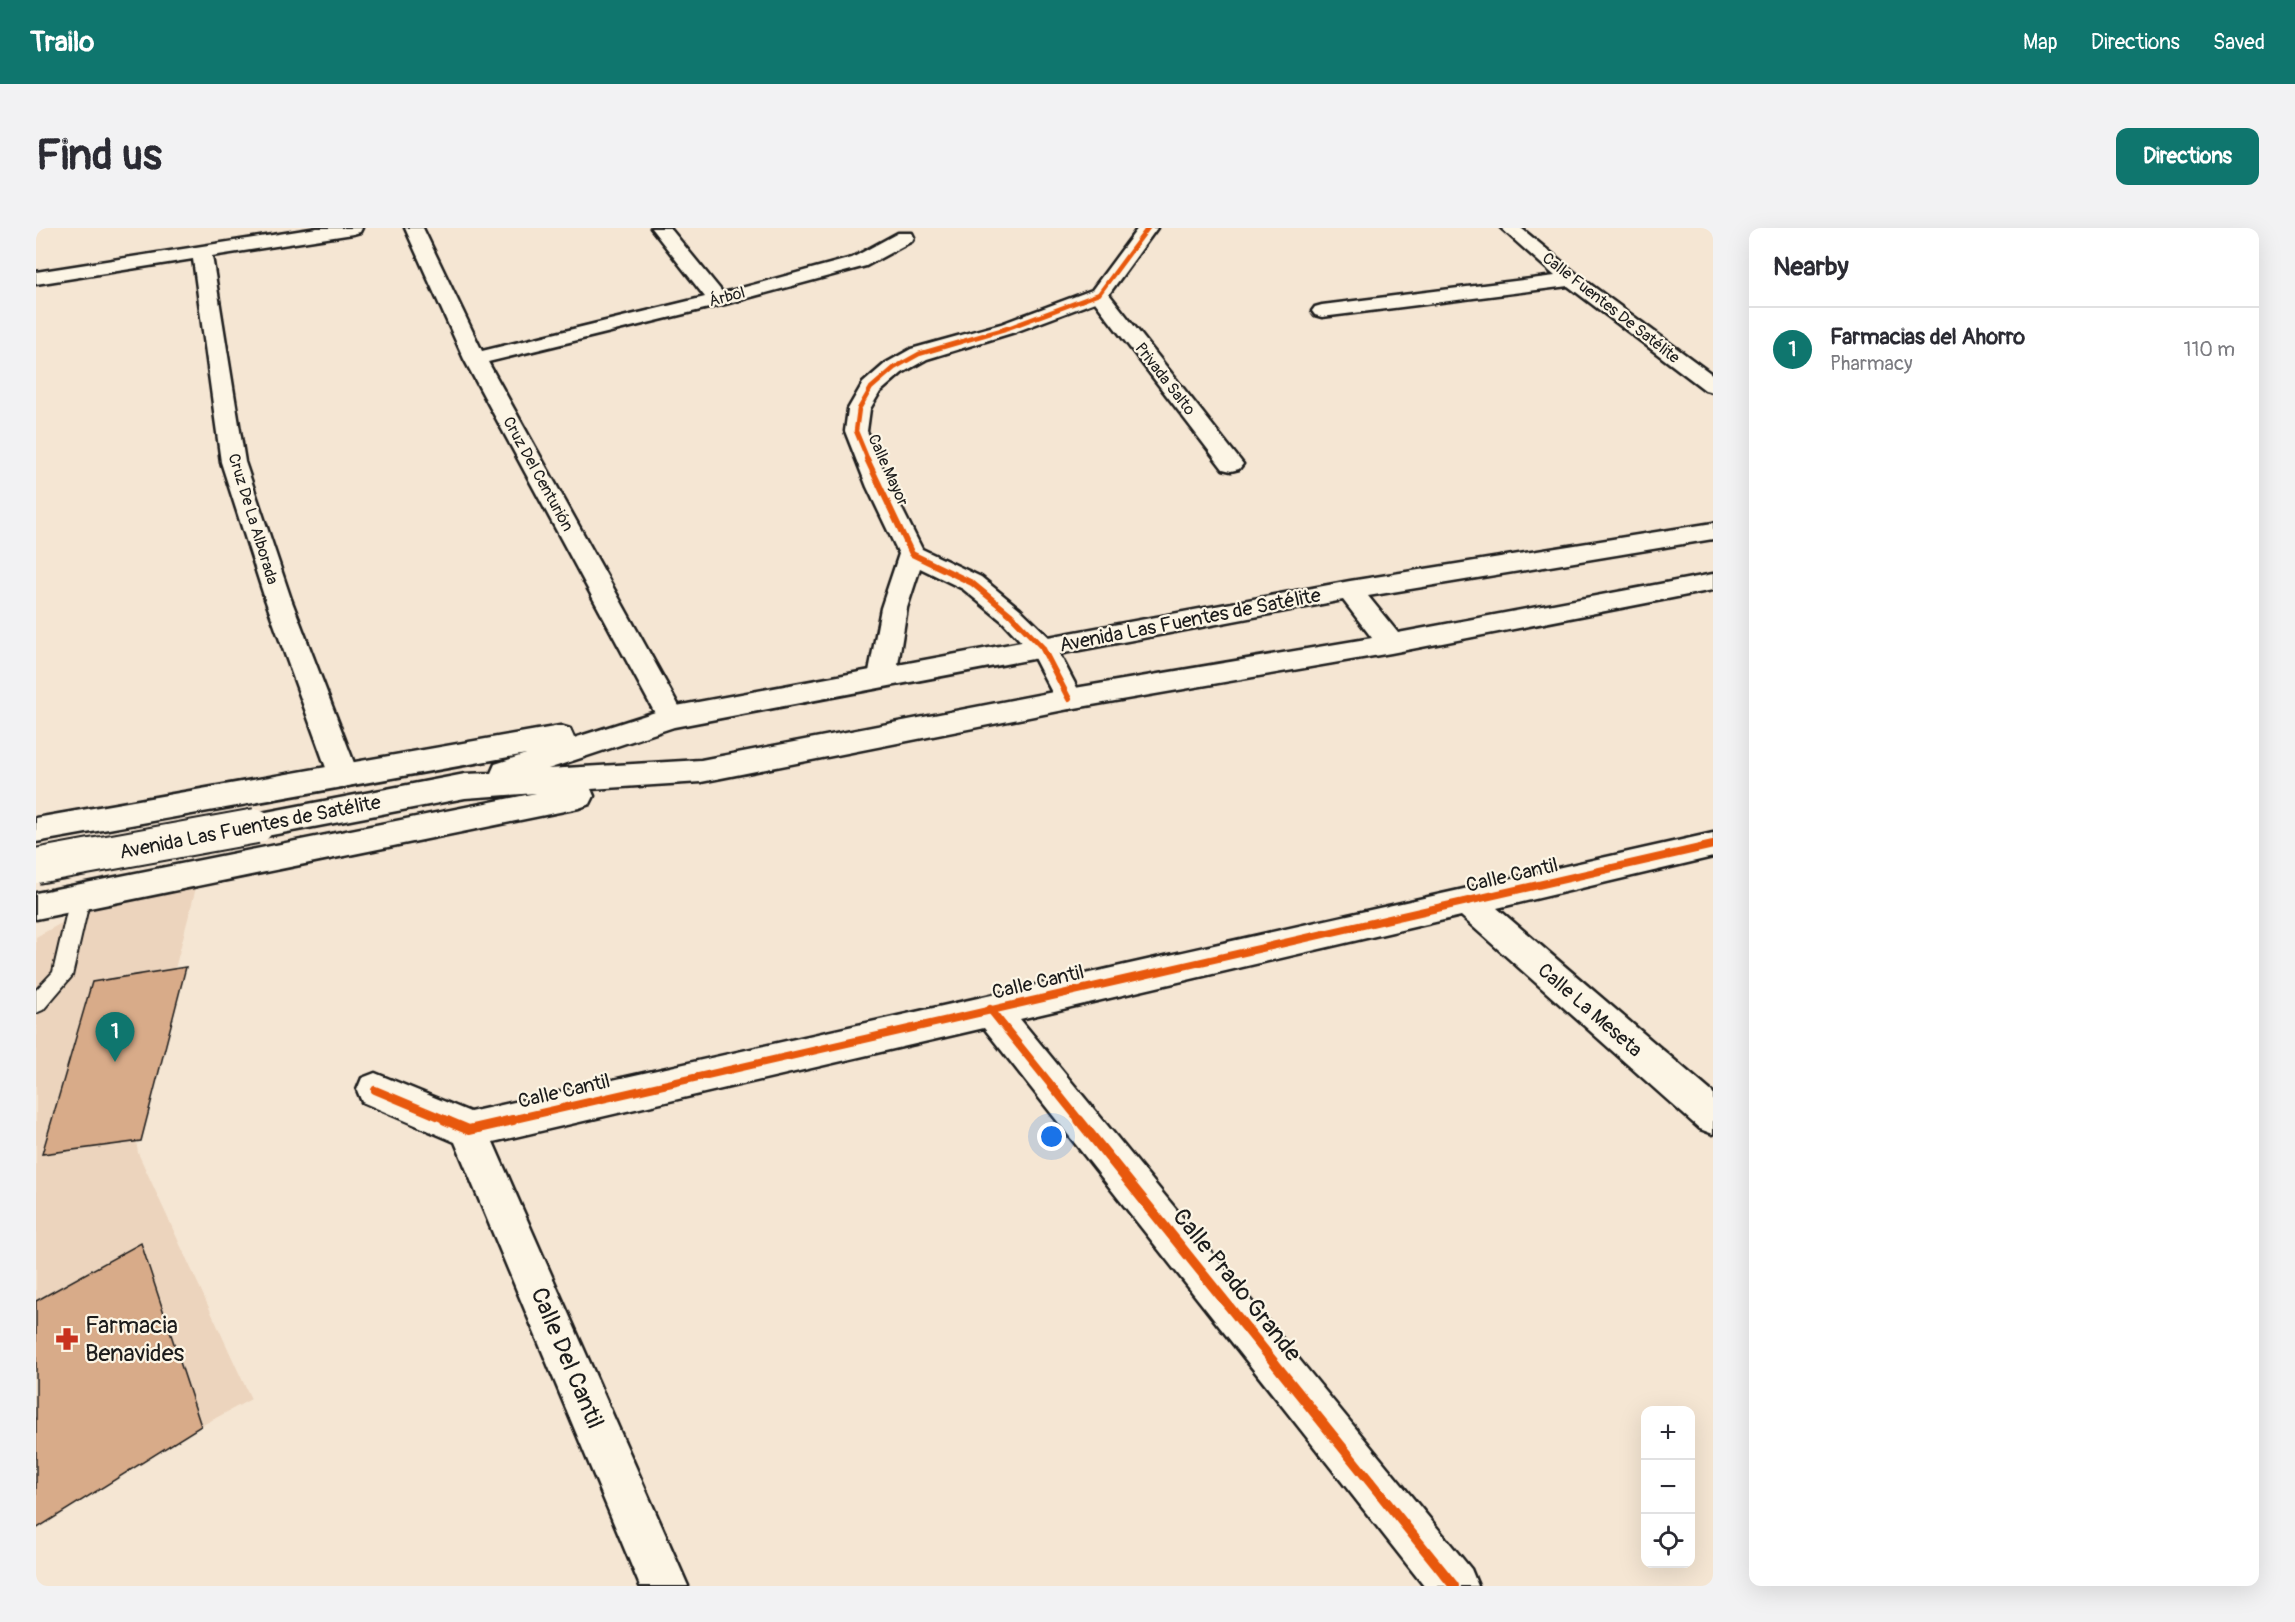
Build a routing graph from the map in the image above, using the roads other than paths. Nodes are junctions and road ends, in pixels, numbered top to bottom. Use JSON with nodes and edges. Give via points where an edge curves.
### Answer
{"nodes":[{"id":1,"x":353,"y":228,"type":"edge"},
{"id":2,"x":414,"y":228,"type":"edge"},
{"id":3,"x":660,"y":228,"type":"edge"},
{"id":4,"x":1148,"y":228,"type":"edge"},
{"id":5,"x":1510,"y":228,"type":"edge"},
{"id":6,"x":905,"y":237,"type":"dead end"},
{"id":7,"x":202,"y":252,"type":"junction"},
{"id":8,"x":36,"y":278,"type":"edge"},
{"id":9,"x":1572,"y":280,"type":"junction"},
{"id":10,"x":1099,"y":294,"type":"junction"},
{"id":11,"x":718,"y":300,"type":"junction"},
{"id":12,"x":1322,"y":311,"type":"dead end"},
{"id":13,"x":475,"y":359,"type":"junction"},
{"id":14,"x":1713,"y":385,"type":"edge"},
{"id":15,"x":1231,"y":464,"type":"dead end"},
{"id":16,"x":1713,"y":531,"type":"edge"},
{"id":17,"x":912,"y":554,"type":"junction"},
{"id":18,"x":1713,"y":582,"type":"edge"},
{"id":19,"x":1350,"y":590,"type":"junction"},
{"id":20,"x":1391,"y":644,"type":"junction"},
{"id":21,"x":1042,"y":648,"type":"junction"},
{"id":22,"x":882,"y":678,"type":"junction"},
{"id":23,"x":1069,"y":699,"type":"junction"},
{"id":24,"x":671,"y":717,"type":"junction"},
{"id":25,"x":701,"y":771,"type":"junction"},
{"id":26,"x":344,"y":776,"type":"junction"},
{"id":27,"x":465,"y":786,"type":"junction"},
{"id":28,"x":140,"y":812,"type":"junction"},
{"id":29,"x":36,"y":830,"type":"edge"},
{"id":30,"x":1713,"y":845,"type":"edge"},
{"id":31,"x":36,"y":866,"type":"edge"},
{"id":32,"x":128,"y":887,"type":"junction"},
{"id":33,"x":80,"y":898,"type":"junction"},
{"id":34,"x":1468,"y":903,"type":"junction"},
{"id":35,"x":36,"y":906,"type":"edge"},
{"id":36,"x":36,"y":924,"type":"edge"},
{"id":37,"x":36,"y":1004,"type":"edge"},
{"id":38,"x":990,"y":1009,"type":"junction"},
{"id":39,"x":375,"y":1090,"type":"dead end"},
{"id":40,"x":1713,"y":1117,"type":"edge"},
{"id":41,"x":469,"y":1130,"type":"junction"},
{"id":42,"x":664,"y":1586,"type":"edge"},
{"id":43,"x":1454,"y":1586,"type":"edge"}],
"edges":[{"from":1,"to":7,"type":"street"},
{"from":2,"to":13,"type":"street","name":"Cruz Del Centurión"},
{"from":3,"to":11,"type":"street"},
{"from":4,"to":10,"type":"street"},
{"from":5,"to":9,"type":"street","name":"Calle Fuentes De Satélite"},
{"from":6,"to":11,"type":"street","name":"Árbol","via":[[859,262]]},
{"from":7,"to":8,"type":"street"},
{"from":7,"to":26,"type":"street","name":"Cruz De La Alborada","via":[[233,462]]},
{"from":9,"to":12,"type":"street"},
{"from":9,"to":14,"type":"street","name":"Calle Fuentes De Satélite"},
{"from":10,"to":15,"type":"street","name":"Privada Salto"},
{"from":10,"to":17,"type":"street","name":"Calle Mayor","via":[[1008,328],[919,354],[894,368],[871,388],[859,409],[856,431]]},
{"from":11,"to":13,"type":"street","name":"Árbol"},
{"from":13,"to":24,"type":"street","name":"Cruz Del Centurión"},
{"from":16,"to":19,"type":"street","name":"Avenida Las Fuentes de Satélite"},
{"from":17,"to":21,"type":"street","via":[[972,583],[1011,615]]},
{"from":17,"to":22,"type":"street","via":[[894,608]]},
{"from":18,"to":20,"type":"street","name":"Avenida Las Fuentes de Satélite"},
{"from":19,"to":20,"type":"street"},
{"from":19,"to":21,"type":"street","name":"Avenida Las Fuentes de Satélite"},
{"from":20,"to":23,"type":"street","name":"Avenida Las Fuentes de Satélite"},
{"from":21,"to":22,"type":"street","name":"Avenida Las Fuentes de Satélite"},
{"from":21,"to":23,"type":"street"},
{"from":22,"to":24,"type":"street","name":"Avenida Las Fuentes de Satélite"},
{"from":23,"to":25,"type":"street","name":"Avenida Las Fuentes de Satélite"},
{"from":24,"to":26,"type":"street"},
{"from":24,"to":27,"type":"street","name":"Avenida Las Fuentes de Satélite"},
{"from":25,"to":27,"type":"street","name":"Avenida Las Fuentes de Satélite"},
{"from":25,"to":32,"type":"street"},
{"from":26,"to":28,"type":"street"},
{"from":27,"to":31,"type":"street","name":"Avenida Las Fuentes de Satélite","bridge":true},
{"from":28,"to":29,"type":"street"},
{"from":28,"to":32,"type":"street","via":[[118,824],[103,839],[95,856],[97,872],[108,883]]},
{"from":30,"to":34,"type":"street","name":"Calle Cantil"},
{"from":32,"to":33,"type":"street"},
{"from":33,"to":35,"type":"street"},
{"from":33,"to":36,"type":"street"},
{"from":33,"to":37,"type":"lane","via":[[62,976]]},
{"from":34,"to":38,"type":"street","name":"Calle Cantil"},
{"from":34,"to":40,"type":"street","name":"Calle La Meseta"},
{"from":38,"to":41,"type":"street","name":"Calle Cantil"},
{"from":38,"to":43,"type":"street","name":"Calle Prado Grande"},
{"from":39,"to":41,"type":"street"},
{"from":41,"to":42,"type":"street","name":"Calle Del Cantil"}]}
